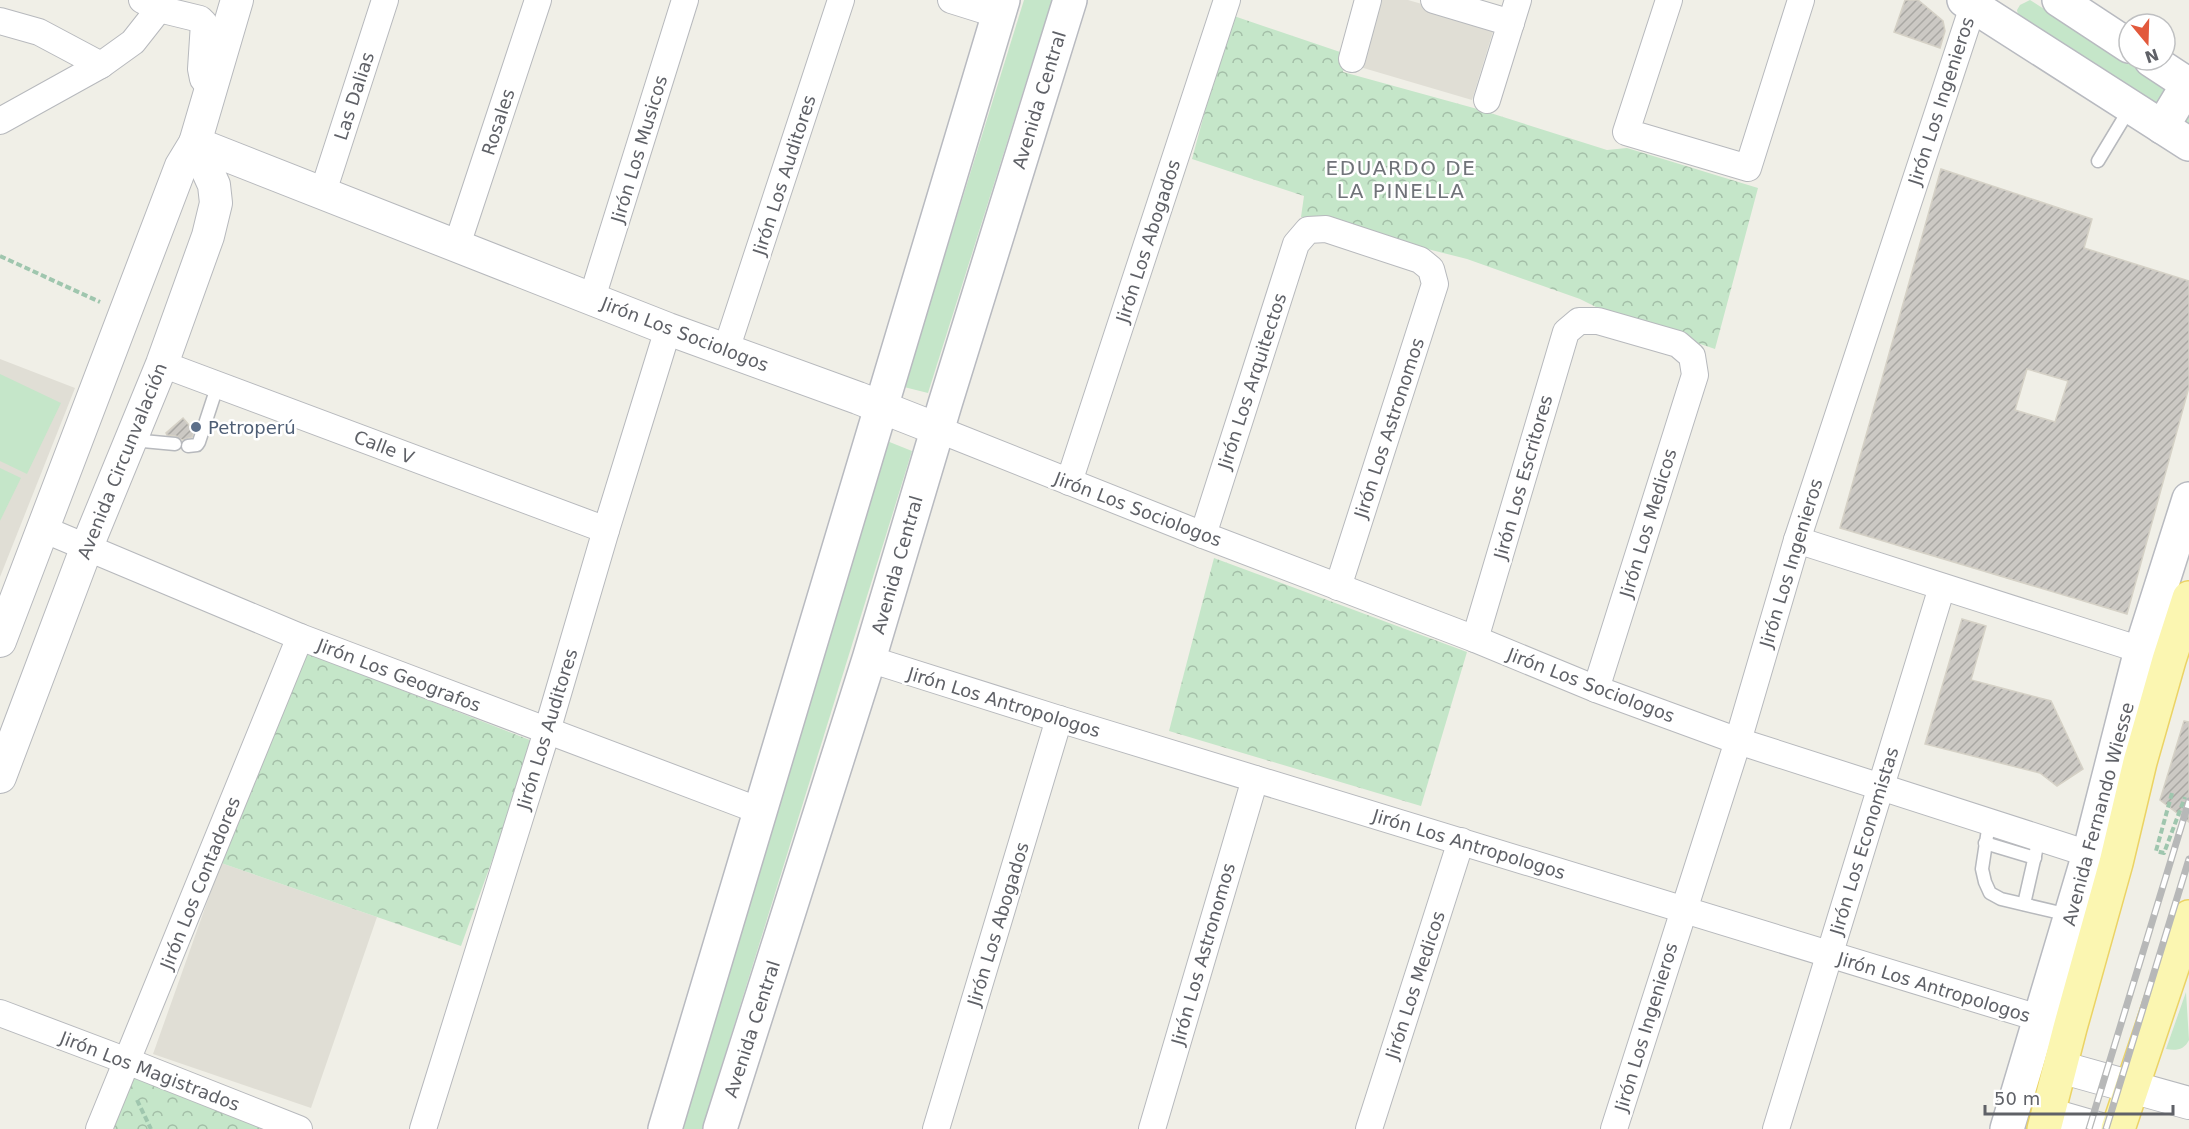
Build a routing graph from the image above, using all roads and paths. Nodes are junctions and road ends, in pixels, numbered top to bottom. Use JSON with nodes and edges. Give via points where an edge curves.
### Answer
{"nodes":[{"id":1,"x":237,"y":0,"type":"edge"},
{"id":2,"x":386,"y":0,"type":"edge"},
{"id":3,"x":538,"y":0,"type":"edge"},
{"id":4,"x":685,"y":0,"type":"edge"},
{"id":5,"x":842,"y":0,"type":"edge"},
{"id":6,"x":951,"y":0,"type":"edge"},
{"id":7,"x":1070,"y":0,"type":"edge"},
{"id":8,"x":1227,"y":0,"type":"edge"},
{"id":9,"x":1368,"y":0,"type":"edge"},
{"id":10,"x":1434,"y":0,"type":"edge"},
{"id":11,"x":1669,"y":0,"type":"edge"},
{"id":12,"x":1801,"y":0,"type":"edge"},
{"id":13,"x":2059,"y":0,"type":"edge"},
{"id":14,"x":1971,"y":2,"type":"edge"},
{"id":15,"x":151,"y":4,"type":"edge"},
{"id":16,"x":1001,"y":8,"type":"edge"},
{"id":17,"x":1514,"y":11,"type":"edge"},
{"id":18,"x":0,"y":21,"type":"edge"},
{"id":19,"x":2117,"y":38,"type":"edge"},
{"id":20,"x":1352,"y":59,"type":"dead end"},
{"id":21,"x":101,"y":65,"type":"junction"},
{"id":22,"x":2169,"y":72,"type":"edge"},
{"id":23,"x":2188,"y":85,"type":"edge"},
{"id":24,"x":210,"y":86,"type":"junction"},
{"id":25,"x":1487,"y":100,"type":"dead end"},
{"id":26,"x":2130,"y":107,"type":"junction"},
{"id":27,"x":7,"y":117,"type":"edge"},
{"id":28,"x":2162,"y":127,"type":"junction"},
{"id":29,"x":0,"y":136,"type":"edge"},
{"id":30,"x":195,"y":143,"type":"junction"},
{"id":31,"x":2189,"y":144,"type":"edge"},
{"id":32,"x":2098,"y":161,"type":"dead end"},
{"id":33,"x":323,"y":192,"type":"junction"},
{"id":34,"x":457,"y":245,"type":"junction"},
{"id":35,"x":0,"y":256,"type":"edge"},
{"id":36,"x":1431,"y":269,"type":"joint"},
{"id":37,"x":592,"y":298,"type":"junction"},
{"id":38,"x":102,"y":303,"type":"dead end"},
{"id":39,"x":668,"y":329,"type":"junction"},
{"id":40,"x":726,"y":350,"type":"junction"},
{"id":41,"x":1692,"y":356,"type":"joint"},
{"id":42,"x":162,"y":364,"type":"junction"},
{"id":43,"x":218,"y":384,"type":"junction"},
{"id":44,"x":881,"y":407,"type":"junction"},
{"id":45,"x":937,"y":429,"type":"junction"},
{"id":46,"x":131,"y":440,"type":"junction"},
{"id":47,"x":1069,"y":482,"type":"junction"},
{"id":48,"x":2189,"y":499,"type":"edge"},
{"id":49,"x":43,"y":529,"type":"junction"},
{"id":50,"x":606,"y":530,"type":"junction"},
{"id":51,"x":1203,"y":535,"type":"junction"},
{"id":52,"x":1797,"y":540,"type":"junction"},
{"id":53,"x":86,"y":549,"type":"junction"},
{"id":54,"x":1338,"y":587,"type":"junction"},
{"id":55,"x":1942,"y":588,"type":"junction"},
{"id":56,"x":2189,"y":598,"type":"edge"},
{"id":57,"x":300,"y":637,"type":"junction"},
{"id":58,"x":1475,"y":639,"type":"junction"},
{"id":59,"x":0,"y":641,"type":"edge"},
{"id":60,"x":2141,"y":650,"type":"junction"},
{"id":61,"x":869,"y":659,"type":"junction"},
{"id":62,"x":1596,"y":689,"type":"junction"},
{"id":63,"x":1059,"y":719,"type":"junction"},
{"id":64,"x":547,"y":731,"type":"junction"},
{"id":65,"x":1738,"y":741,"type":"junction"},
{"id":66,"x":0,"y":777,"type":"edge"},
{"id":67,"x":1255,"y":779,"type":"junction"},
{"id":68,"x":1880,"y":788,"type":"junction"},
{"id":69,"x":2172,"y":793,"type":"dead end"},
{"id":70,"x":2185,"y":797,"type":"dead end"},
{"id":71,"x":760,"y":811,"type":"junction"},
{"id":72,"x":1987,"y":833,"type":"junction"},
{"id":73,"x":1461,"y":841,"type":"junction"},
{"id":74,"x":2037,"y":848,"type":"junction"},
{"id":75,"x":2089,"y":854,"type":"junction"},
{"id":76,"x":2024,"y":904,"type":"junction"},
{"id":77,"x":1683,"y":910,"type":"junction"},
{"id":78,"x":2071,"y":916,"type":"junction"},
{"id":79,"x":2189,"y":917,"type":"edge"},
{"id":80,"x":1830,"y":954,"type":"junction"},
{"id":81,"x":0,"y":1013,"type":"edge"},
{"id":82,"x":2055,"y":1024,"type":"junction"},
{"id":83,"x":127,"y":1061,"type":"junction"},
{"id":84,"x":2060,"y":1067,"type":"junction"},
{"id":85,"x":2131,"y":1088,"type":"junction"},
{"id":86,"x":133,"y":1093,"type":"dead end"},
{"id":87,"x":2189,"y":1103,"type":"edge"},
{"id":88,"x":2047,"y":1122,"type":"edge"},
{"id":89,"x":99,"y":1129,"type":"edge"},
{"id":90,"x":151,"y":1129,"type":"edge"},
{"id":91,"x":299,"y":1129,"type":"edge"},
{"id":92,"x":423,"y":1129,"type":"edge"},
{"id":93,"x":665,"y":1129,"type":"edge"},
{"id":94,"x":720,"y":1129,"type":"edge"},
{"id":95,"x":936,"y":1129,"type":"edge"},
{"id":96,"x":1152,"y":1129,"type":"edge"},
{"id":97,"x":1369,"y":1129,"type":"edge"},
{"id":98,"x":1614,"y":1129,"type":"edge"},
{"id":99,"x":1776,"y":1129,"type":"edge"},
{"id":100,"x":2007,"y":1129,"type":"edge"},
{"id":101,"x":2101,"y":1129,"type":"edge"},
{"id":102,"x":2118,"y":1129,"type":"edge"}],
"edges":[{"from":1,"to":24,"type":"street"},
{"from":2,"to":33,"type":"street","name":"Las Dalias"},
{"from":3,"to":34,"type":"street","name":"Rosales"},
{"from":4,"to":37,"type":"street","name":"Jirón Los Musicos"},
{"from":5,"to":40,"type":"street","name":"Jirón Los Auditores"},
{"from":6,"to":16,"type":"street"},
{"from":7,"to":45,"type":"main road","name":"Avenida Central"},
{"from":8,"to":47,"type":"street","name":"Jirón Los Abogados"},
{"from":9,"to":20,"type":"street"},
{"from":10,"to":17,"type":"street"},
{"from":11,"to":12,"type":"street","via":[[1626,132],[1748,168]]},
{"from":13,"to":19,"type":"main road"},
{"from":14,"to":26,"type":"main road"},
{"from":14,"to":52,"type":"street","name":"Jirón Los Ingenieros"},
{"from":15,"to":21,"type":"street","via":[[132,42]]},
{"from":15,"to":24,"type":"street","via":[[204,23],[201,69]]},
{"from":16,"to":44,"type":"main road"},
{"from":17,"to":25,"type":"street"},
{"from":18,"to":21,"type":"street","via":[[39,32]]},
{"from":21,"to":27,"type":"street"},
{"from":22,"to":23,"type":"main road"},
{"from":23,"to":28,"type":"main road"},
{"from":24,"to":30,"type":"street"},
{"from":26,"to":28,"type":"main road"},
{"from":26,"to":32,"type":"lane"},
{"from":27,"to":29,"type":"street","via":[[9,127]]},
{"from":28,"to":31,"type":"main road"},
{"from":30,"to":33,"type":"street","name":"Jirón Los Sociologos"},
{"from":30,"to":42,"type":"street","name":"Avenida Circunvalación","via":[[214,185],[216,203]]},
{"from":30,"to":49,"type":"street","via":[[181,166]]},
{"from":33,"to":34,"type":"street","name":"Jirón Los Sociologos"},
{"from":34,"to":37,"type":"street","name":"Jirón Los Sociologos"},
{"from":35,"to":38,"type":"path"},
{"from":36,"to":51,"type":"street","name":"Jirón Los Arquitectos","via":[[1420,260],[1326,229],[1308,230],[1296,244]]},
{"from":36,"to":54,"type":"street","name":"Jirón Los Astronomos","via":[[1435,284]]},
{"from":37,"to":39,"type":"street","name":"Jirón Los Sociologos"},
{"from":39,"to":40,"type":"street","name":"Jirón Los Sociologos"},
{"from":39,"to":50,"type":"street","name":"Jirón Los Auditores"},
{"from":40,"to":44,"type":"street","name":"Jirón Los Sociologos"},
{"from":41,"to":58,"type":"street","name":"Jirón Los Escritores","via":[[1678,344],[1598,321],[1579,321],[1566,332]]},
{"from":41,"to":62,"type":"street","name":"Jirón Los Medicos","via":[[1695,375]]},
{"from":42,"to":43,"type":"street","name":"Calle V"},
{"from":42,"to":46,"type":"street","name":"Avenida Circunvalación"},
{"from":43,"to":46,"type":"lane","via":[[197,445]]},
{"from":43,"to":50,"type":"street","name":"Calle V"},
{"from":44,"to":45,"type":"street","name":"Jirón Los Sociologos"},
{"from":44,"to":71,"type":"main road"},
{"from":45,"to":47,"type":"street","name":"Jirón Los Sociologos"},
{"from":45,"to":61,"type":"main road","name":"Avenida Central"},
{"from":46,"to":53,"type":"street","name":"Avenida Circunvalación"},
{"from":47,"to":51,"type":"street","name":"Jirón Los Sociologos"},
{"from":48,"to":60,"type":"main road","name":"Avenida Fernando Wiesse"},
{"from":49,"to":53,"type":"street","name":"Jirón Los Geografos"},
{"from":49,"to":59,"type":"street"},
{"from":50,"to":64,"type":"street","name":"Jirón Los Auditores"},
{"from":51,"to":54,"type":"street","name":"Jirón Los Sociologos"},
{"from":52,"to":55,"type":"street"},
{"from":52,"to":65,"type":"street","name":"Jirón Los Ingenieros"},
{"from":53,"to":57,"type":"street","name":"Jirón Los Geografos"},
{"from":53,"to":66,"type":"street","name":"Avenida Circunvalación"},
{"from":54,"to":58,"type":"street","name":"Jirón Los Sociologos"},
{"from":55,"to":60,"type":"street"},
{"from":55,"to":68,"type":"street","name":"Jirón Los Economistas"},
{"from":56,"to":82,"type":"main road","name":"Avenida Fernando Wiesse","via":[[2147,739],[2116,863]]},
{"from":57,"to":64,"type":"street","name":"Jirón Los Geografos"},
{"from":57,"to":83,"type":"street","name":"Jirón Los Contadores"},
{"from":58,"to":62,"type":"street","name":"Jirón Los Sociologos"},
{"from":60,"to":75,"type":"main road","name":"Avenida Fernando Wiesse"},
{"from":61,"to":63,"type":"street","name":"Jirón Los Antropologos"},
{"from":61,"to":94,"type":"main road","name":"Avenida Central"},
{"from":62,"to":65,"type":"street","name":"Jirón Los Sociologos"},
{"from":63,"to":67,"type":"street","name":"Jirón Los Antropologos"},
{"from":63,"to":95,"type":"street","name":"Jirón Los Abogados"},
{"from":64,"to":71,"type":"street","name":"Jirón Los Geografos"},
{"from":64,"to":92,"type":"street","name":"Jirón Los Auditores"},
{"from":65,"to":68,"type":"street","name":"Jirón Los Sociologos"},
{"from":65,"to":77,"type":"street","name":"Jirón Los Ingenieros"},
{"from":67,"to":73,"type":"street","name":"Jirón Los Antropologos"},
{"from":67,"to":96,"type":"street","name":"Jirón Los Astronomos"},
{"from":68,"to":72,"type":"street","name":"Jirón Los Sociologos"},
{"from":68,"to":80,"type":"street","name":"Jirón Los Economistas"},
{"from":69,"to":70,"type":"path","via":[[2156,851],[2164,853]]},
{"from":71,"to":93,"type":"main road"},
{"from":72,"to":74,"type":"street","name":"Jirón Los Sociologos"},
{"from":72,"to":76,"type":"lane","via":[[1982,869],[1990,892]]},
{"from":73,"to":77,"type":"street","name":"Jirón Los Antropologos"},
{"from":73,"to":97,"type":"street","name":"Jirón Los Medicos"},
{"from":74,"to":75,"type":"street","name":"Jirón Los Sociologos"},
{"from":74,"to":76,"type":"lane"},
{"from":75,"to":78,"type":"main road","name":"Avenida Fernando Wiesse"},
{"from":76,"to":78,"type":"lane"},
{"from":77,"to":80,"type":"street","name":"Jirón Los Antropologos"},
{"from":77,"to":98,"type":"street","name":"Jirón Los Ingenieros"},
{"from":78,"to":82,"type":"main road","name":"Avenida Fernando Wiesse"},
{"from":79,"to":85,"type":"main road"},
{"from":80,"to":82,"type":"street","name":"Jirón Los Antropologos"},
{"from":80,"to":99,"type":"street","name":"Jirón Los Economistas"},
{"from":81,"to":83,"type":"street","name":"Jirón Los Magistrados"},
{"from":82,"to":84,"type":"main road","name":"Avenida Fernando Wiesse"},
{"from":82,"to":100,"type":"main road","name":"Avenida Fernando Wiesse"},
{"from":83,"to":89,"type":"street","name":"Jirón Los Contadores"},
{"from":83,"to":91,"type":"street","name":"Jirón Los Magistrados"},
{"from":84,"to":85,"type":"street"},
{"from":84,"to":88,"type":"main road","name":"Avenida Fernando Wiesse"},
{"from":85,"to":87,"type":"street"},
{"from":85,"to":102,"type":"main road"},
{"from":86,"to":90,"type":"path"},
{"from":88,"to":101,"type":"street"}]}
